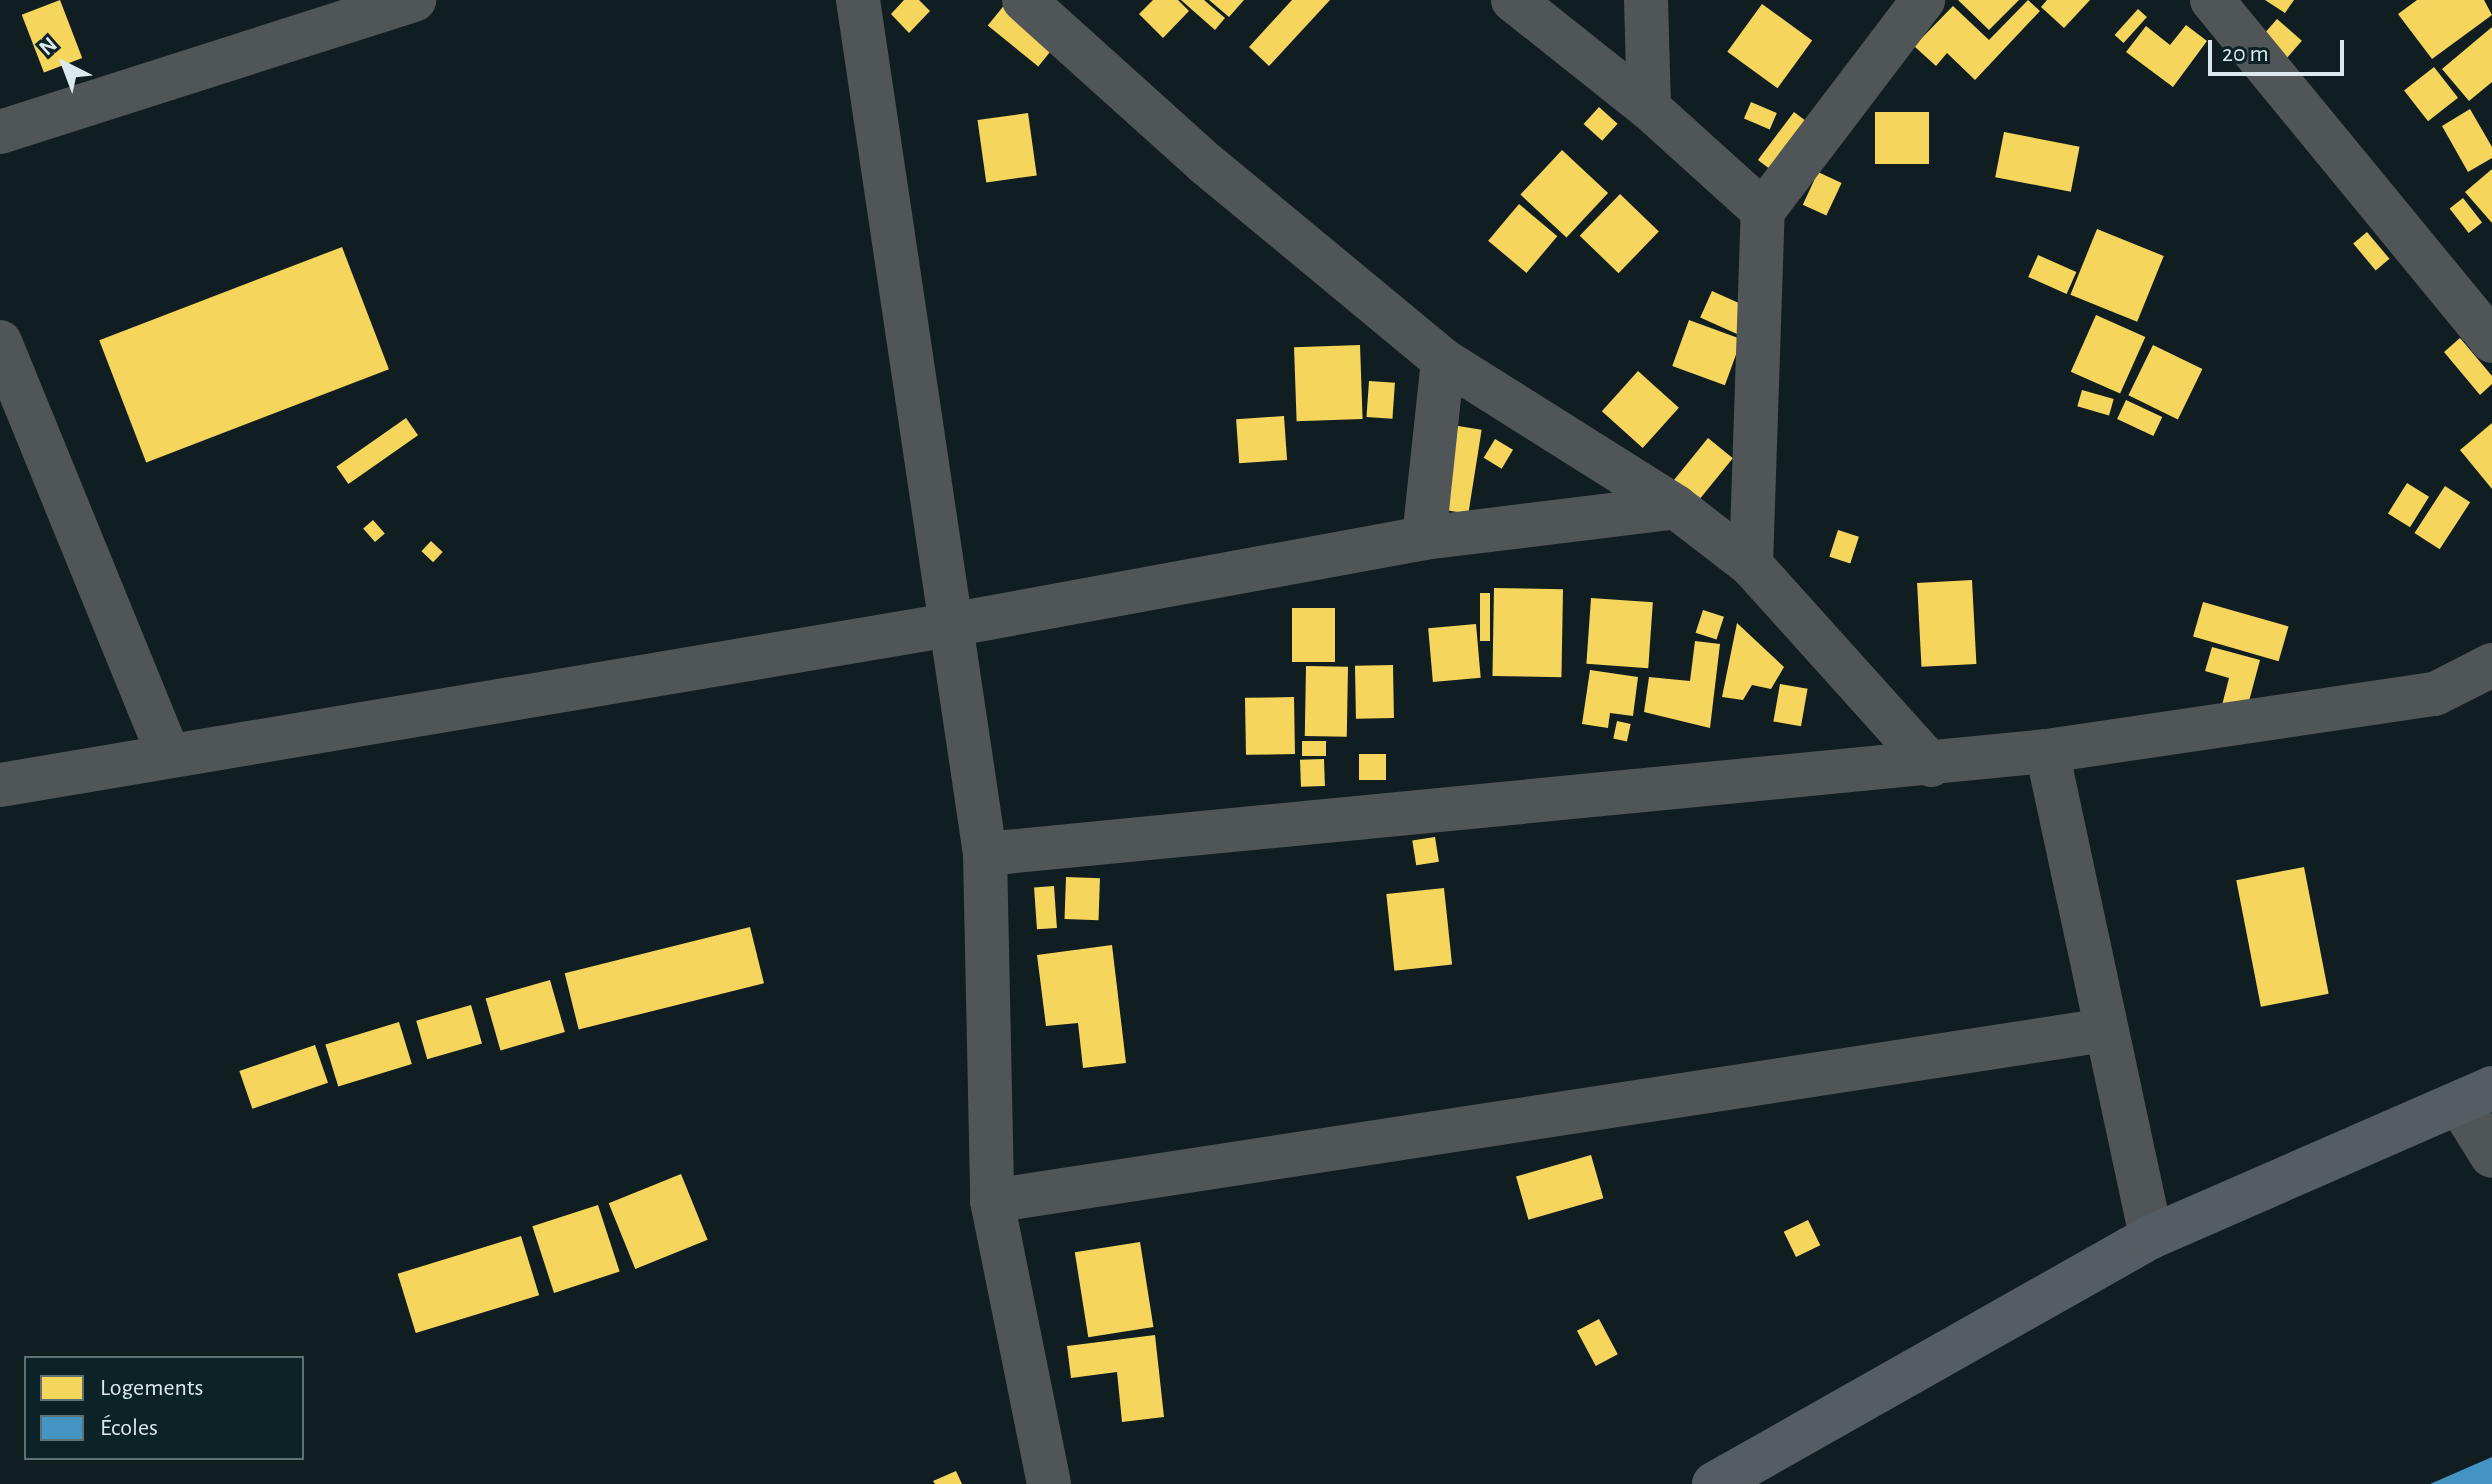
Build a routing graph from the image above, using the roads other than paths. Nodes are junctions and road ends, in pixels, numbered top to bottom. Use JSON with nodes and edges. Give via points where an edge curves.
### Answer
{"nodes":[{"id":1,"x":414,"y":0,"type":"edge"},
{"id":2,"x":858,"y":0,"type":"edge"},
{"id":3,"x":1024,"y":0,"type":"edge"},
{"id":4,"x":1513,"y":0,"type":"edge"},
{"id":5,"x":1646,"y":0,"type":"edge"},
{"id":6,"x":1923,"y":0,"type":"edge"},
{"id":7,"x":2212,"y":0,"type":"edge"},
{"id":8,"x":1649,"y":108,"type":"junction"},
{"id":9,"x":0,"y":132,"type":"edge"},
{"id":10,"x":1763,"y":211,"type":"junction"},
{"id":11,"x":2492,"y":341,"type":"edge"},
{"id":12,"x":0,"y":342,"type":"edge"},
{"id":13,"x":1443,"y":360,"type":"junction"},
{"id":14,"x":1676,"y":507,"type":"junction"},
{"id":15,"x":1424,"y":538,"type":"junction"},
{"id":16,"x":1751,"y":565,"type":"junction"},
{"id":17,"x":950,"y":625,"type":"junction"},
{"id":18,"x":2492,"y":665,"type":"edge"},
{"id":19,"x":2047,"y":751,"type":"junction"},
{"id":20,"x":168,"y":754,"type":"junction"},
{"id":21,"x":1931,"y":765,"type":"junction"},
{"id":22,"x":0,"y":785,"type":"edge"},
{"id":23,"x":985,"y":854,"type":"junction"},
{"id":24,"x":2105,"y":1030,"type":"junction"},
{"id":25,"x":2475,"y":1096,"type":"edge"},
{"id":26,"x":2492,"y":1156,"type":"edge"},
{"id":27,"x":992,"y":1201,"type":"junction"},
{"id":28,"x":2151,"y":1237,"type":"junction"},
{"id":29,"x":1049,"y":1484,"type":"edge"},
{"id":30,"x":1714,"y":1484,"type":"edge"}],
"edges":[{"from":1,"to":9,"type":"street"},
{"from":2,"to":17,"type":"street"},
{"from":3,"to":13,"type":"street","via":[[1205,163]]},
{"from":4,"to":8,"type":"street"},
{"from":5,"to":8,"type":"street"},
{"from":6,"to":10,"type":"street"},
{"from":7,"to":11,"type":"street"},
{"from":8,"to":10,"type":"street"},
{"from":10,"to":16,"type":"street"},
{"from":12,"to":20,"type":"street"},
{"from":13,"to":14,"type":"street"},
{"from":13,"to":15,"type":"street"},
{"from":14,"to":15,"type":"street"},
{"from":14,"to":16,"type":"street"},
{"from":15,"to":17,"type":"street"},
{"from":16,"to":21,"type":"street"},
{"from":17,"to":20,"type":"street"},
{"from":17,"to":23,"type":"street"},
{"from":18,"to":19,"type":"street","via":[[2435,694]]},
{"from":19,"to":21,"type":"street"},
{"from":19,"to":24,"type":"street"},
{"from":20,"to":22,"type":"street"},
{"from":21,"to":23,"type":"street"},
{"from":23,"to":27,"type":"street"},
{"from":24,"to":27,"type":"street"},
{"from":24,"to":28,"type":"street"},
{"from":25,"to":26,"type":"street"},
{"from":25,"to":28,"type":"highway"},
{"from":27,"to":29,"type":"street"},
{"from":28,"to":30,"type":"highway"}]}
